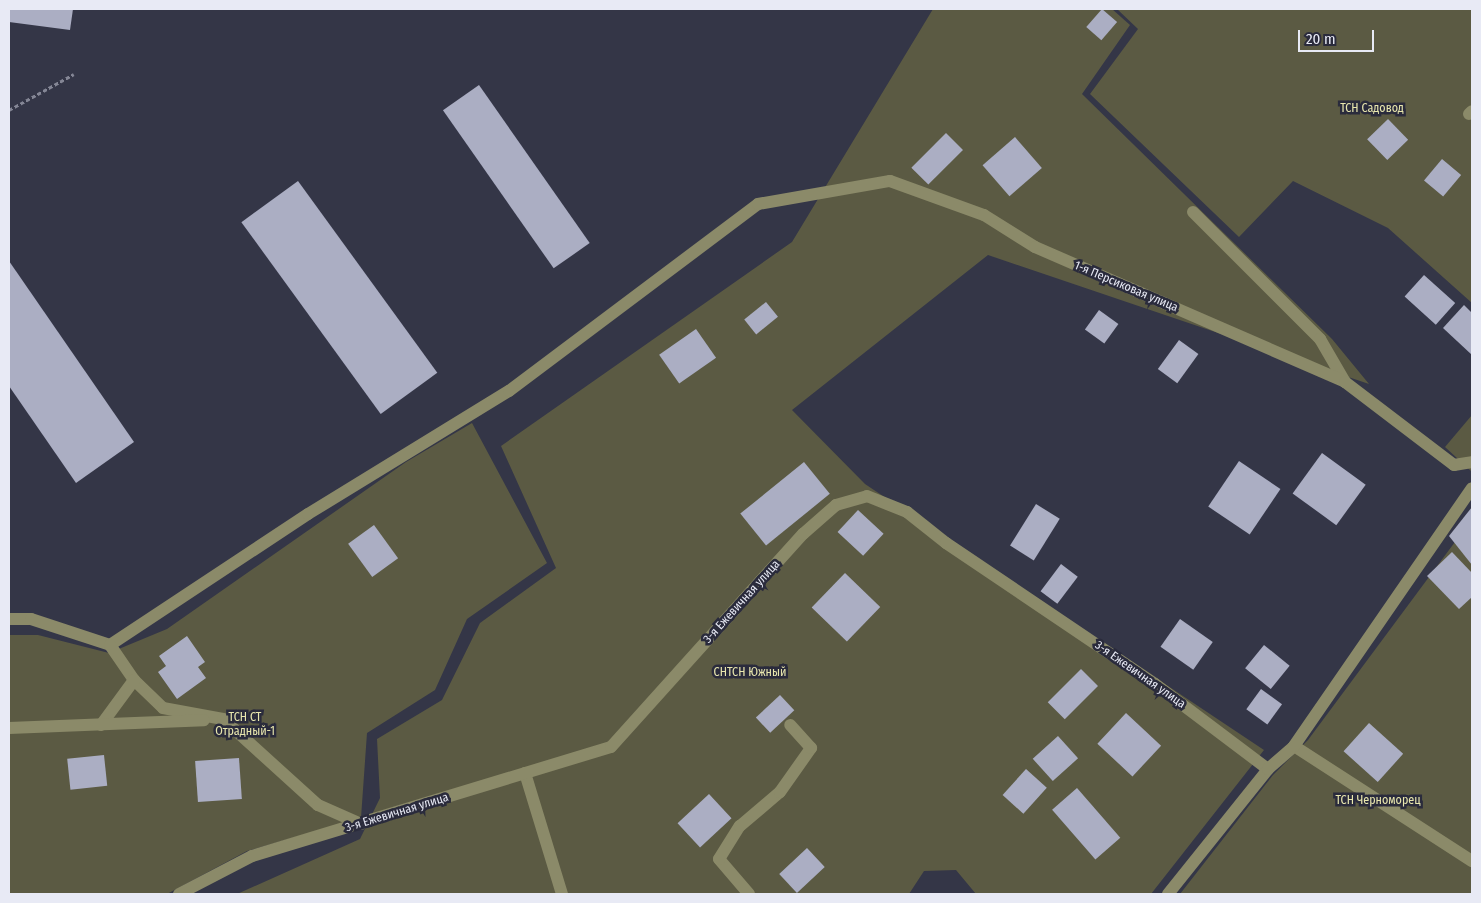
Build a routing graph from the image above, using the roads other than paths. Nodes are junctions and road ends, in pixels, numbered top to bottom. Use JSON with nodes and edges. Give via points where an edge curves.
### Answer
{"nodes":[{"id":1,"x":1193,"y":212,"type":"dead end"},
{"id":2,"x":1345,"y":382,"type":"junction"},
{"id":3,"x":1472,"y":462,"type":"edge"},
{"id":4,"x":1472,"y":488,"type":"edge"},
{"id":5,"x":9,"y":619,"type":"edge"},
{"id":6,"x":110,"y":645,"type":"junction"},
{"id":7,"x":134,"y":680,"type":"junction"},
{"id":8,"x":223,"y":719,"type":"junction"},
{"id":9,"x":101,"y":725,"type":"junction"},
{"id":10,"x":790,"y":725,"type":"dead end"},
{"id":11,"x":9,"y":728,"type":"edge"},
{"id":12,"x":1294,"y":746,"type":"junction"},
{"id":13,"x":1268,"y":769,"type":"junction"},
{"id":14,"x":525,"y":773,"type":"junction"},
{"id":15,"x":361,"y":824,"type":"junction"},
{"id":16,"x":1472,"y":861,"type":"edge"},
{"id":17,"x":179,"y":894,"type":"edge"},
{"id":18,"x":562,"y":894,"type":"edge"},
{"id":19,"x":749,"y":894,"type":"edge"},
{"id":20,"x":1168,"y":894,"type":"edge"}],
"edges":[{"from":1,"to":2,"type":"street","via":[[1320,339]]},
{"from":2,"to":3,"type":"street","name":"1-я Персиковая улица","via":[[1454,465]]},
{"from":2,"to":6,"type":"street","name":"1-я Персиковая улица","via":[[1035,247],[984,216],[890,181],[758,204],[509,391],[308,514]]},
{"from":4,"to":12,"type":"street"},
{"from":5,"to":6,"type":"street","via":[[31,619]]},
{"from":6,"to":7,"type":"street"},
{"from":7,"to":8,"type":"street","via":[[163,708]]},
{"from":7,"to":9,"type":"street"},
{"from":8,"to":9,"type":"street"},
{"from":8,"to":15,"type":"street","via":[[318,805]]},
{"from":9,"to":11,"type":"street"},
{"from":10,"to":19,"type":"street","via":[[811,748],[780,792],[740,826],[719,859]]},
{"from":12,"to":13,"type":"street"},
{"from":12,"to":16,"type":"street"},
{"from":13,"to":14,"type":"street","name":"3-я Ежевичная улица","via":[[1155,684],[946,543],[907,512],[868,496],[836,505],[803,534],[611,747]]},
{"from":13,"to":20,"type":"street"},
{"from":14,"to":15,"type":"street","name":"3-я Ежевичная улица"},
{"from":14,"to":18,"type":"street"},
{"from":15,"to":17,"type":"street","name":"3-я Ежевичная улица","via":[[252,856]]}]}
